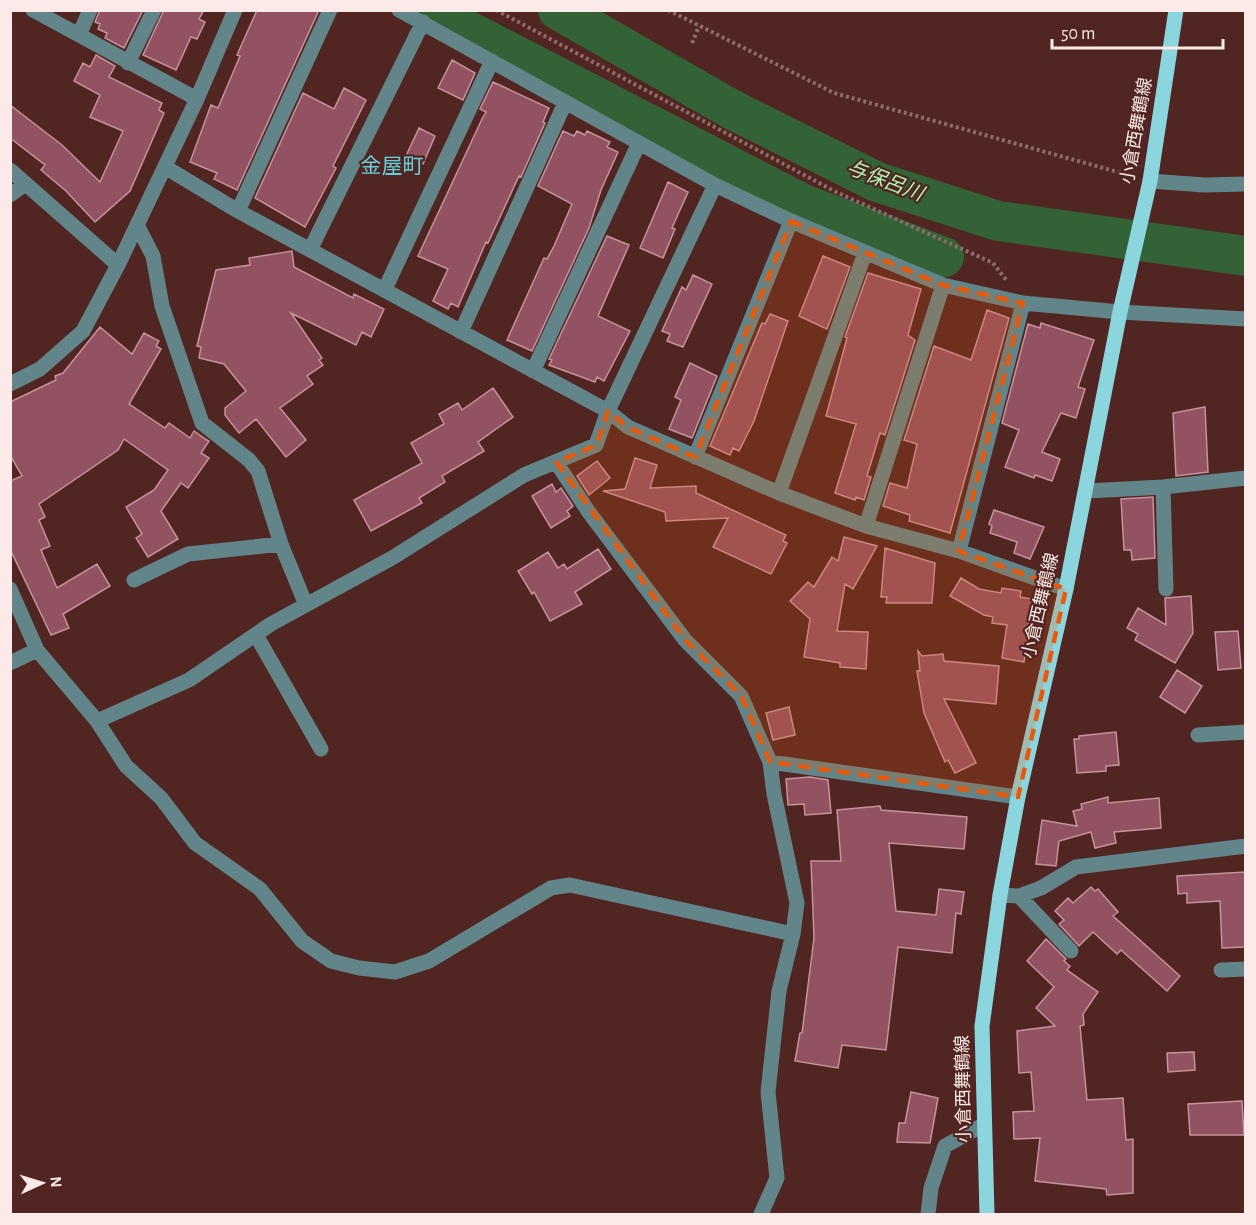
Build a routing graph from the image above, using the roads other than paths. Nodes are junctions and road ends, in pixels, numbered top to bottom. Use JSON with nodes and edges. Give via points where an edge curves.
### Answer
{"nodes":[{"id":1,"x":33,"y":10,"type":"edge"},
{"id":2,"x":90,"y":10,"type":"edge"},
{"id":3,"x":154,"y":10,"type":"edge"},
{"id":4,"x":235,"y":10,"type":"edge"},
{"id":5,"x":330,"y":10,"type":"edge"},
{"id":6,"x":399,"y":10,"type":"edge"},
{"id":7,"x":1176,"y":10,"type":"edge"},
{"id":8,"x":423,"y":22,"type":"junction"},
{"id":9,"x":79,"y":35,"type":"junction"},
{"id":10,"x":492,"y":61,"type":"junction"},
{"id":11,"x":128,"y":63,"type":"junction"},
{"id":12,"x":197,"y":99,"type":"junction"},
{"id":13,"x":565,"y":102,"type":"junction"},
{"id":14,"x":639,"y":143,"type":"junction"},
{"id":15,"x":165,"y":167,"type":"junction"},
{"id":16,"x":10,"y":170,"type":"edge"},
{"id":17,"x":25,"y":184,"type":"junction"},
{"id":18,"x":1245,"y":184,"type":"edge"},
{"id":19,"x":715,"y":185,"type":"junction"},
{"id":20,"x":1148,"y":188,"type":"junction"},
{"id":21,"x":10,"y":195,"type":"edge"},
{"id":22,"x":238,"y":211,"type":"junction"},
{"id":23,"x":791,"y":221,"type":"junction"},
{"id":24,"x":137,"y":225,"type":"junction"},
{"id":25,"x":310,"y":250,"type":"junction"},
{"id":26,"x":865,"y":253,"type":"junction"},
{"id":27,"x":118,"y":265,"type":"junction"},
{"id":28,"x":943,"y":285,"type":"junction"},
{"id":29,"x":385,"y":290,"type":"junction"},
{"id":30,"x":1023,"y":303,"type":"junction"},
{"id":31,"x":1120,"y":312,"type":"junction"},
{"id":32,"x":1245,"y":320,"type":"edge"},
{"id":33,"x":461,"y":332,"type":"junction"},
{"id":34,"x":533,"y":371,"type":"junction"},
{"id":35,"x":10,"y":384,"type":"edge"},
{"id":36,"x":608,"y":411,"type":"junction"},
{"id":37,"x":695,"y":457,"type":"junction"},
{"id":38,"x":556,"y":462,"type":"junction"},
{"id":39,"x":1245,"y":478,"type":"edge"},
{"id":40,"x":1163,"y":487,"type":"junction"},
{"id":41,"x":1087,"y":490,"type":"junction"},
{"id":42,"x":779,"y":494,"type":"junction"},
{"id":43,"x":866,"y":526,"type":"junction"},
{"id":44,"x":281,"y":543,"type":"junction"},
{"id":45,"x":959,"y":551,"type":"junction"},
{"id":46,"x":134,"y":580,"type":"dead end"},
{"id":47,"x":1066,"y":588,"type":"junction"},
{"id":48,"x":10,"y":589,"type":"edge"},
{"id":49,"x":1166,"y":589,"type":"dead end"},
{"id":50,"x":306,"y":605,"type":"junction"},
{"id":51,"x":256,"y":635,"type":"junction"},
{"id":52,"x":37,"y":650,"type":"junction"},
{"id":53,"x":10,"y":663,"type":"edge"},
{"id":54,"x":97,"y":722,"type":"junction"},
{"id":55,"x":1245,"y":732,"type":"edge"},
{"id":56,"x":1198,"y":735,"type":"dead end"},
{"id":57,"x":321,"y":749,"type":"dead end"},
{"id":58,"x":770,"y":762,"type":"junction"},
{"id":59,"x":1018,"y":797,"type":"junction"},
{"id":60,"x":1245,"y":846,"type":"edge"},
{"id":61,"x":999,"y":894,"type":"junction"},
{"id":62,"x":1019,"y":896,"type":"junction"},
{"id":63,"x":793,"y":934,"type":"junction"},
{"id":64,"x":1071,"y":951,"type":"dead end"},
{"id":65,"x":1245,"y":969,"type":"edge"},
{"id":66,"x":1221,"y":970,"type":"dead end"},
{"id":67,"x":983,"y":1125,"type":"junction"},
{"id":68,"x":761,"y":1215,"type":"edge"},
{"id":69,"x":928,"y":1215,"type":"edge"},
{"id":70,"x":987,"y":1215,"type":"edge"}],
"edges":[{"from":1,"to":9,"type":"street"},
{"from":2,"to":9,"type":"street"},
{"from":3,"to":11,"type":"street"},
{"from":4,"to":12,"type":"street"},
{"from":5,"to":22,"type":"street"},
{"from":6,"to":8,"type":"street"},
{"from":7,"to":20,"type":"main road","name":"小倉西舞鶴線"},
{"from":8,"to":10,"type":"street"},
{"from":8,"to":25,"type":"street"},
{"from":9,"to":11,"type":"street"},
{"from":10,"to":13,"type":"street"},
{"from":10,"to":29,"type":"street"},
{"from":11,"to":12,"type":"street"},
{"from":12,"to":15,"type":"street"},
{"from":13,"to":14,"type":"street"},
{"from":13,"to":33,"type":"street"},
{"from":14,"to":19,"type":"street"},
{"from":14,"to":34,"type":"street"},
{"from":15,"to":22,"type":"street"},
{"from":15,"to":24,"type":"street"},
{"from":16,"to":17,"type":"street"},
{"from":17,"to":21,"type":"street"},
{"from":17,"to":27,"type":"street"},
{"from":18,"to":20,"type":"street"},
{"from":19,"to":23,"type":"street"},
{"from":19,"to":36,"type":"street"},
{"from":20,"to":31,"type":"main road","name":"小倉西舞鶴線"},
{"from":22,"to":25,"type":"street"},
{"from":23,"to":26,"type":"street"},
{"from":23,"to":37,"type":"street"},
{"from":24,"to":27,"type":"street"},
{"from":24,"to":44,"type":"street","via":[[153,256],[162,306],[202,423],[258,471]]},
{"from":25,"to":29,"type":"street"},
{"from":26,"to":28,"type":"street"},
{"from":26,"to":42,"type":"street"},
{"from":27,"to":35,"type":"street","via":[[83,331],[40,369]]},
{"from":28,"to":30,"type":"street"},
{"from":28,"to":43,"type":"street"},
{"from":29,"to":33,"type":"street"},
{"from":30,"to":31,"type":"street"},
{"from":30,"to":45,"type":"street"},
{"from":31,"to":32,"type":"street"},
{"from":31,"to":41,"type":"main road","name":"小倉西舞鶴線"},
{"from":33,"to":34,"type":"street"},
{"from":34,"to":36,"type":"street"},
{"from":36,"to":37,"type":"street","via":[[628,427]]},
{"from":36,"to":38,"type":"street","via":[[596,445]]},
{"from":37,"to":42,"type":"street"},
{"from":38,"to":50,"type":"street","via":[[524,475],[392,558]]},
{"from":38,"to":58,"type":"street","via":[[685,640],[741,696]]},
{"from":39,"to":40,"type":"street"},
{"from":40,"to":41,"type":"street"},
{"from":40,"to":49,"type":"street"},
{"from":41,"to":47,"type":"main road","name":"小倉西舞鶴線"},
{"from":42,"to":43,"type":"street"},
{"from":43,"to":45,"type":"street"},
{"from":44,"to":46,"type":"street","via":[[188,554]]},
{"from":44,"to":50,"type":"street"},
{"from":45,"to":47,"type":"street"},
{"from":47,"to":59,"type":"main road","name":"小倉西舞鶴線"},
{"from":48,"to":52,"type":"street"},
{"from":50,"to":51,"type":"street"},
{"from":51,"to":54,"type":"street","via":[[189,680]]},
{"from":51,"to":57,"type":"street"},
{"from":52,"to":53,"type":"street"},
{"from":52,"to":54,"type":"street"},
{"from":54,"to":63,"type":"street","via":[[126,766],[161,798],[195,843],[260,889],[302,940],[331,962],[395,972],[429,961],[551,888],[570,885]]},
{"from":55,"to":56,"type":"street"},
{"from":58,"to":59,"type":"street"},
{"from":58,"to":63,"type":"street","via":[[797,903]]},
{"from":59,"to":61,"type":"main road","name":"小倉西舞鶴線"},
{"from":60,"to":62,"type":"street","via":[[1076,867]]},
{"from":61,"to":62,"type":"street"},
{"from":61,"to":67,"type":"main road","name":"小倉西舞鶴線","via":[[982,1026]]},
{"from":62,"to":64,"type":"street"},
{"from":63,"to":68,"type":"street","via":[[779,991],[768,1092],[777,1179]]},
{"from":65,"to":66,"type":"street"},
{"from":67,"to":69,"type":"street","via":[[945,1146],[931,1188]]},
{"from":67,"to":70,"type":"main road","name":"小倉西舞鶴線"}]}
